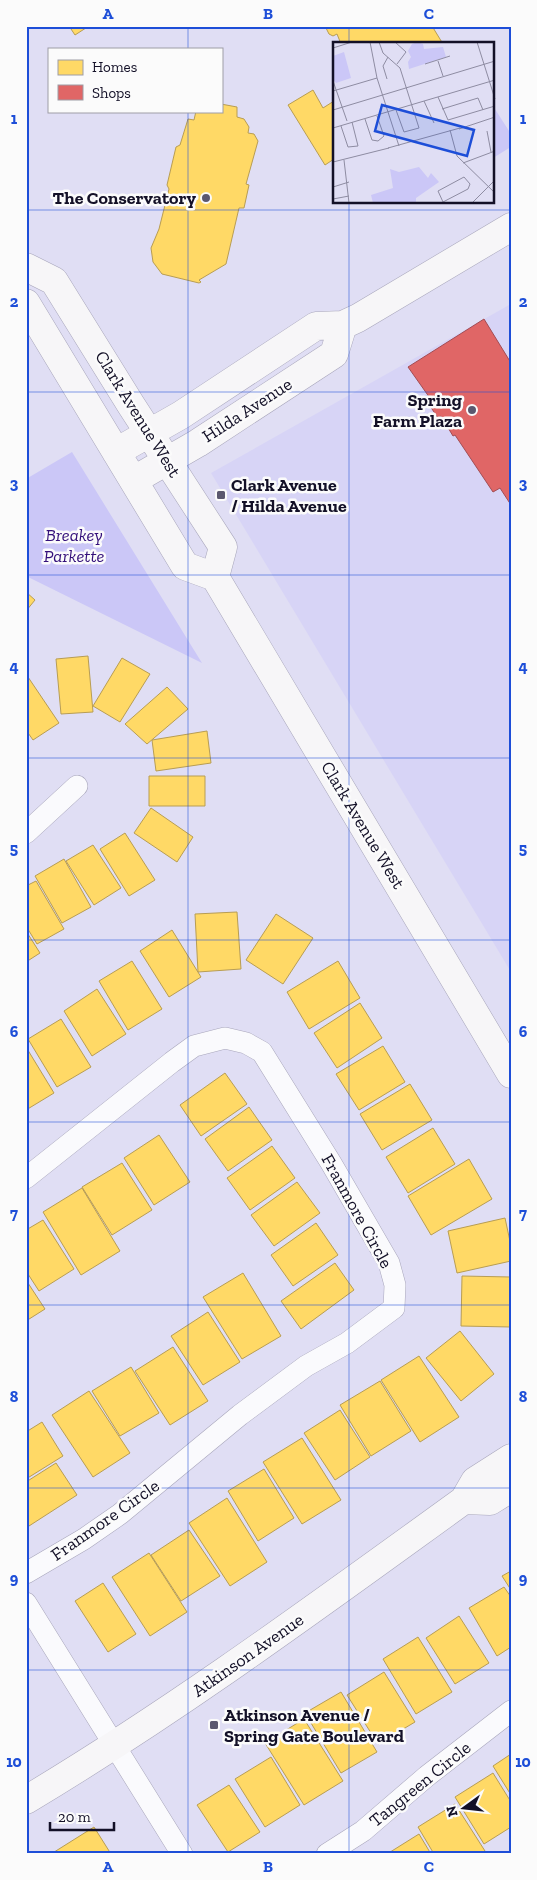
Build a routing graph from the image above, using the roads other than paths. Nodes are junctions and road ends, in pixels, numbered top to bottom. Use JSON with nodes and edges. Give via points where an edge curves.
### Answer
{"nodes":[{"id":1,"x":511,"y":227,"type":"edge"},
{"id":2,"x":26,"y":267,"type":"edge"},
{"id":3,"x":26,"y":303,"type":"edge"},
{"id":4,"x":343,"y":325,"type":"junction"},
{"id":5,"x":150,"y":433,"type":"junction"},
{"id":6,"x":116,"y":452,"type":"junction"},
{"id":7,"x":168,"y":460,"type":"junction"},
{"id":8,"x":134,"y":480,"type":"junction"},
{"id":9,"x":215,"y":577,"type":"junction"},
{"id":10,"x":78,"y":786,"type":"dead end"},
{"id":11,"x":26,"y":832,"type":"edge"},
{"id":12,"x":511,"y":1074,"type":"edge"},
{"id":13,"x":26,"y":1178,"type":"edge"},
{"id":14,"x":511,"y":1458,"type":"edge"},
{"id":15,"x":511,"y":1488,"type":"edge"},
{"id":16,"x":464,"y":1500,"type":"junction"},
{"id":17,"x":26,"y":1573,"type":"edge"},
{"id":18,"x":26,"y":1603,"type":"edge"},
{"id":19,"x":511,"y":1711,"type":"edge"},
{"id":20,"x":115,"y":1746,"type":"junction"},
{"id":21,"x":26,"y":1800,"type":"edge"},
{"id":22,"x":182,"y":1854,"type":"edge"},
{"id":23,"x":326,"y":1854,"type":"edge"}],
"edges":[{"from":1,"to":4,"type":"street","name":"Hilda Avenue"},
{"from":2,"to":5,"type":"street","name":"Clark Avenue West","via":[[54,280]]},
{"from":3,"to":6,"type":"street"},
{"from":4,"to":5,"type":"street","name":"Hilda Avenue","via":[[316,326]]},
{"from":4,"to":7,"type":"street","name":"Hilda Avenue","via":[[334,354]]},
{"from":5,"to":6,"type":"street","name":"Hilda Avenue"},
{"from":5,"to":7,"type":"street","name":"Clark Avenue West"},
{"from":6,"to":8,"type":"street"},
{"from":7,"to":8,"type":"street","name":"Hilda Avenue"},
{"from":7,"to":9,"type":"street","name":"Clark Avenue West","via":[[223,547]]},
{"from":8,"to":9,"type":"street","via":[[185,566]]},
{"from":9,"to":12,"type":"street","name":"Clark Avenue West"},
{"from":10,"to":11,"type":"street"},
{"from":13,"to":17,"type":"street","name":"Franmore Circle","via":[[194,1046],[225,1038],[246,1043],[262,1052],[389,1264],[394,1285],[394,1308],[347,1343],[306,1366],[240,1415],[120,1514]]},
{"from":14,"to":16,"type":"street","name":"Atkinson Avenue","via":[[475,1481]]},
{"from":15,"to":16,"type":"street","via":[[490,1500]]},
{"from":16,"to":20,"type":"street","name":"Atkinson Avenue","via":[[219,1676]]},
{"from":18,"to":20,"type":"street"},
{"from":19,"to":23,"type":"street","name":"Tangreen Circle","via":[[362,1831]]},
{"from":20,"to":21,"type":"street","name":"Atkinson Avenue"},
{"from":20,"to":22,"type":"street"}]}
